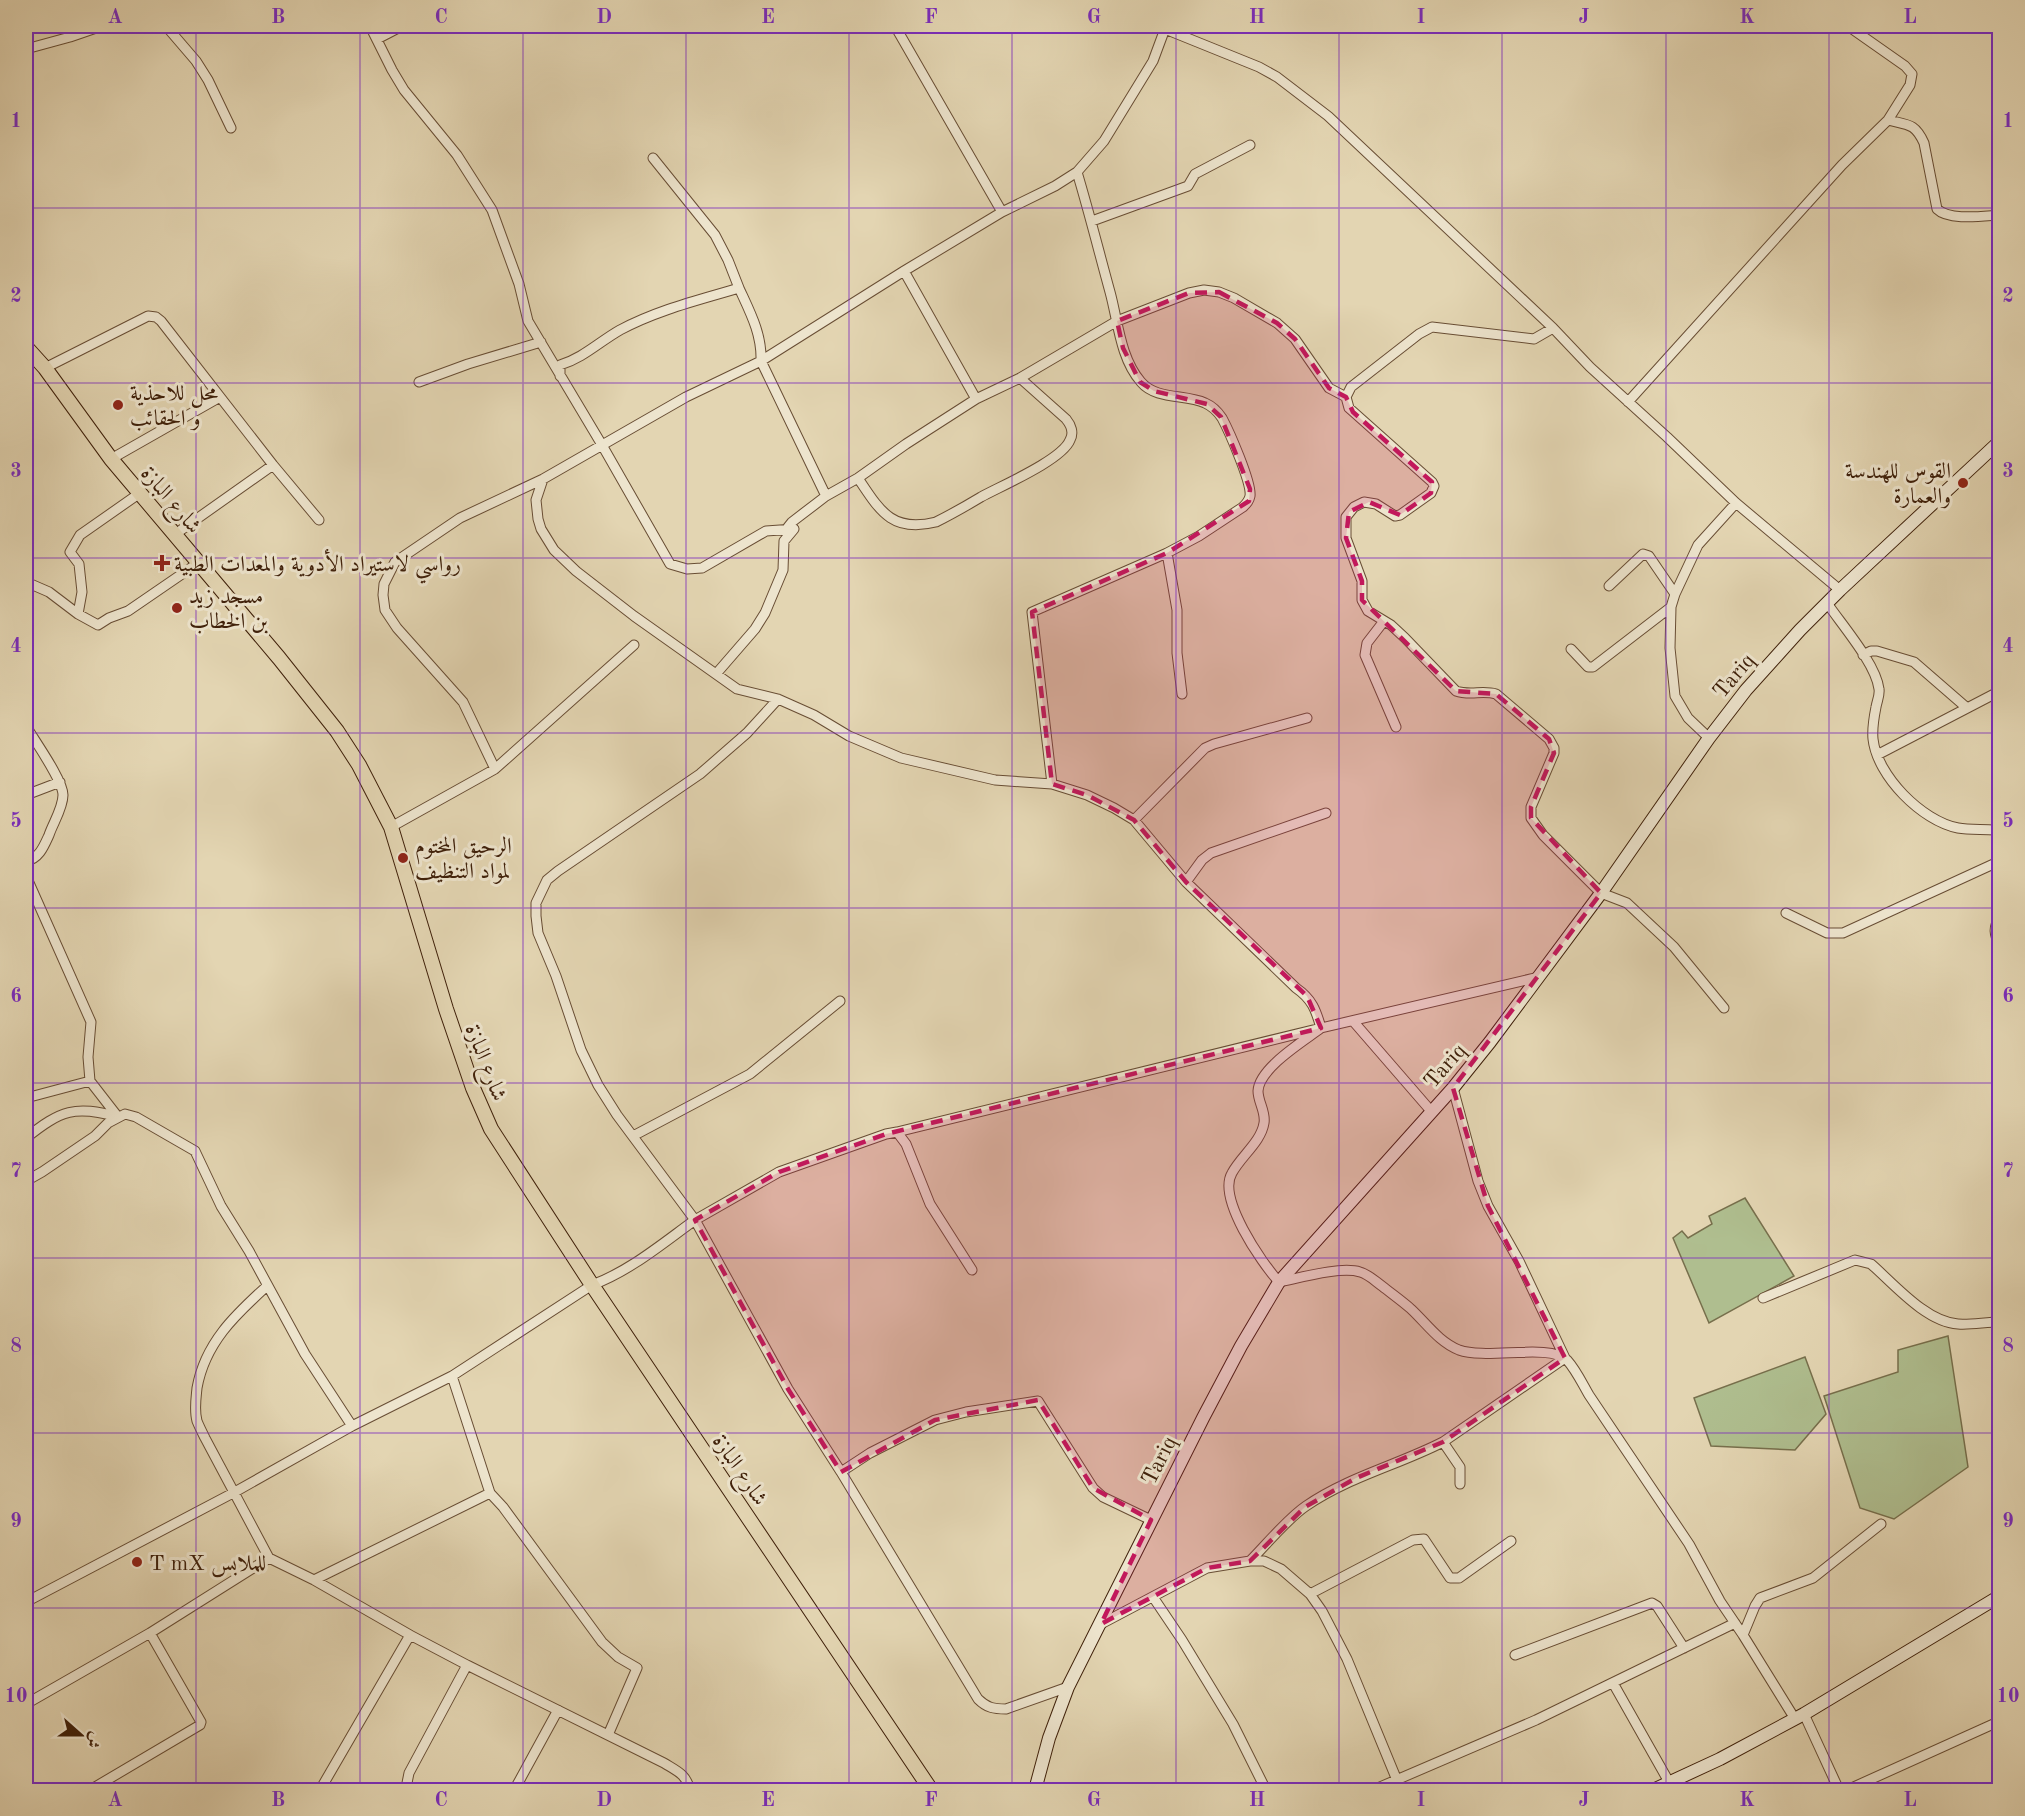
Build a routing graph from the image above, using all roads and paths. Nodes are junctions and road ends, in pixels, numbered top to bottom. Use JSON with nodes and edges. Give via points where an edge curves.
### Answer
{"nodes":[{"id":1,"x":102,"y":26,"type":"edge"},
{"id":2,"x":166,"y":26,"type":"edge"},
{"id":3,"x":370,"y":26,"type":"edge"},
{"id":4,"x":402,"y":26,"type":"edge"},
{"id":5,"x":896,"y":26,"type":"edge"},
{"id":6,"x":1138,"y":26,"type":"edge"},
{"id":7,"x":1848,"y":26,"type":"edge"},
{"id":8,"x":1165,"y":28,"type":"edge"},
{"id":9,"x":377,"y":39,"type":"junction"},
{"id":10,"x":26,"y":49,"type":"edge"},
{"id":11,"x":1888,"y":120,"type":"junction"},
{"id":12,"x":231,"y":128,"type":"dead end"},
{"id":13,"x":1250,"y":145,"type":"dead end"},
{"id":14,"x":653,"y":158,"type":"dead end"},
{"id":15,"x":1077,"y":172,"type":"junction"},
{"id":16,"x":1002,"y":212,"type":"junction"},
{"id":17,"x":2000,"y":215,"type":"edge"},
{"id":18,"x":1092,"y":221,"type":"junction"},
{"id":19,"x":904,"y":271,"type":"junction"},
{"id":20,"x":739,"y":288,"type":"junction"},
{"id":21,"x":1117,"y":321,"type":"junction"},
{"id":22,"x":1552,"y":328,"type":"junction"},
{"id":23,"x":541,"y":342,"type":"junction"},
{"id":24,"x":26,"y":347,"type":"edge"},
{"id":25,"x":761,"y":361,"type":"junction"},
{"id":26,"x":45,"y":368,"type":"junction"},
{"id":27,"x":560,"y":376,"type":"junction"},
{"id":28,"x":1020,"y":378,"type":"junction"},
{"id":29,"x":419,"y":382,"type":"dead end"},
{"id":30,"x":220,"y":397,"type":"junction"},
{"id":31,"x":1346,"y":397,"type":"junction"},
{"id":32,"x":976,"y":399,"type":"junction"},
{"id":33,"x":1628,"y":402,"type":"junction"},
{"id":34,"x":2000,"y":441,"type":"edge"},
{"id":35,"x":602,"y":445,"type":"junction"},
{"id":36,"x":111,"y":459,"type":"junction"},
{"id":37,"x":273,"y":465,"type":"junction"},
{"id":38,"x":858,"y":477,"type":"junction"},
{"id":39,"x":543,"y":479,"type":"junction"},
{"id":40,"x":140,"y":493,"type":"junction"},
{"id":41,"x":826,"y":496,"type":"junction"},
{"id":42,"x":1736,"y":503,"type":"junction"},
{"id":43,"x":319,"y":520,"type":"dead end"},
{"id":44,"x":794,"y":529,"type":"junction"},
{"id":45,"x":174,"y":535,"type":"junction"},
{"id":46,"x":1167,"y":553,"type":"junction"},
{"id":47,"x":198,"y":563,"type":"junction"},
{"id":48,"x":26,"y":582,"type":"edge"},
{"id":49,"x":1609,"y":586,"type":"dead end"},
{"id":50,"x":1840,"y":590,"type":"junction"},
{"id":51,"x":1675,"y":594,"type":"junction"},
{"id":52,"x":1827,"y":603,"type":"junction"},
{"id":53,"x":1671,"y":607,"type":"junction"},
{"id":54,"x":78,"y":614,"type":"junction"},
{"id":55,"x":1384,"y":621,"type":"junction"},
{"id":56,"x":634,"y":645,"type":"dead end"},
{"id":57,"x":1571,"y":649,"type":"dead end"},
{"id":58,"x":1863,"y":655,"type":"junction"},
{"id":59,"x":716,"y":674,"type":"junction"},
{"id":60,"x":2000,"y":691,"type":"edge"},
{"id":61,"x":1182,"y":694,"type":"dead end"},
{"id":62,"x":778,"y":699,"type":"junction"},
{"id":63,"x":1967,"y":708,"type":"junction"},
{"id":64,"x":1307,"y":718,"type":"dead end"},
{"id":65,"x":26,"y":726,"type":"edge"},
{"id":66,"x":1396,"y":727,"type":"dead end"},
{"id":67,"x":1709,"y":738,"type":"junction"},
{"id":68,"x":1877,"y":755,"type":"junction"},
{"id":69,"x":495,"y":769,"type":"junction"},
{"id":70,"x":60,"y":782,"type":"junction"},
{"id":71,"x":1052,"y":784,"type":"junction"},
{"id":72,"x":26,"y":795,"type":"edge"},
{"id":73,"x":1326,"y":813,"type":"dead end"},
{"id":74,"x":1134,"y":820,"type":"junction"},
{"id":75,"x":391,"y":827,"type":"junction"},
{"id":76,"x":2000,"y":832,"type":"edge"},
{"id":77,"x":26,"y":861,"type":"edge"},
{"id":78,"x":2000,"y":861,"type":"edge"},
{"id":79,"x":26,"y":876,"type":"edge"},
{"id":80,"x":1186,"y":882,"type":"junction"},
{"id":81,"x":1601,"y":893,"type":"junction"},
{"id":82,"x":1786,"y":913,"type":"dead end"},
{"id":83,"x":2000,"y":916,"type":"edge"},
{"id":84,"x":2000,"y":945,"type":"edge"},
{"id":85,"x":1539,"y":977,"type":"junction"},
{"id":86,"x":840,"y":1001,"type":"dead end"},
{"id":87,"x":1724,"y":1008,"type":"dead end"},
{"id":88,"x":1353,"y":1021,"type":"junction"},
{"id":89,"x":1321,"y":1028,"type":"junction"},
{"id":90,"x":90,"y":1081,"type":"junction"},
{"id":91,"x":1454,"y":1088,"type":"junction"},
{"id":92,"x":26,"y":1098,"type":"edge"},
{"id":93,"x":1431,"y":1111,"type":"junction"},
{"id":94,"x":118,"y":1117,"type":"junction"},
{"id":95,"x":897,"y":1132,"type":"junction"},
{"id":96,"x":633,"y":1137,"type":"junction"},
{"id":97,"x":26,"y":1138,"type":"edge"},
{"id":98,"x":26,"y":1181,"type":"edge"},
{"id":99,"x":695,"y":1220,"type":"junction"},
{"id":100,"x":972,"y":1270,"type":"dead end"},
{"id":101,"x":1279,"y":1282,"type":"junction"},
{"id":102,"x":592,"y":1285,"type":"junction"},
{"id":103,"x":267,"y":1286,"type":"junction"},
{"id":104,"x":1762,"y":1298,"type":"dead end"},
{"id":105,"x":2000,"y":1322,"type":"edge"},
{"id":106,"x":1565,"y":1358,"type":"junction"},
{"id":107,"x":452,"y":1376,"type":"junction"},
{"id":108,"x":352,"y":1426,"type":"junction"},
{"id":109,"x":1443,"y":1442,"type":"junction"},
{"id":110,"x":841,"y":1472,"type":"junction"},
{"id":111,"x":1460,"y":1484,"type":"dead end"},
{"id":112,"x":233,"y":1492,"type":"junction"},
{"id":113,"x":490,"y":1493,"type":"junction"},
{"id":114,"x":1151,"y":1520,"type":"junction"},
{"id":115,"x":1881,"y":1524,"type":"dead end"},
{"id":116,"x":1511,"y":1541,"type":"dead end"},
{"id":117,"x":269,"y":1558,"type":"junction"},
{"id":118,"x":1250,"y":1561,"type":"junction"},
{"id":119,"x":314,"y":1580,"type":"junction"},
{"id":120,"x":1310,"y":1594,"type":"junction"},
{"id":121,"x":2000,"y":1596,"type":"edge"},
{"id":122,"x":1154,"y":1597,"type":"junction"},
{"id":123,"x":26,"y":1602,"type":"edge"},
{"id":124,"x":1735,"y":1623,"type":"junction"},
{"id":125,"x":1101,"y":1624,"type":"junction"},
{"id":126,"x":150,"y":1633,"type":"junction"},
{"id":127,"x":410,"y":1635,"type":"junction"},
{"id":128,"x":1743,"y":1635,"type":"junction"},
{"id":129,"x":1684,"y":1648,"type":"junction"},
{"id":130,"x":1515,"y":1655,"type":"dead end"},
{"id":131,"x":467,"y":1665,"type":"junction"},
{"id":132,"x":1613,"y":1683,"type":"junction"},
{"id":133,"x":1068,"y":1687,"type":"junction"},
{"id":134,"x":26,"y":1704,"type":"edge"},
{"id":135,"x":558,"y":1710,"type":"junction"},
{"id":136,"x":1800,"y":1716,"type":"junction"},
{"id":137,"x":1999,"y":1722,"type":"edge"},
{"id":138,"x":608,"y":1735,"type":"junction"},
{"id":139,"x":1396,"y":1780,"type":"junction"},
{"id":140,"x":1669,"y":1782,"type":"junction"},
{"id":141,"x":90,"y":1791,"type":"edge"},
{"id":142,"x":320,"y":1791,"type":"edge"},
{"id":143,"x":409,"y":1791,"type":"edge"},
{"id":144,"x":512,"y":1791,"type":"edge"},
{"id":145,"x":690,"y":1791,"type":"edge"},
{"id":146,"x":932,"y":1791,"type":"edge"},
{"id":147,"x":1035,"y":1791,"type":"edge"},
{"id":148,"x":1266,"y":1791,"type":"edge"},
{"id":149,"x":1373,"y":1791,"type":"edge"},
{"id":150,"x":1401,"y":1791,"type":"edge"},
{"id":151,"x":1653,"y":1791,"type":"edge"},
{"id":152,"x":1839,"y":1791,"type":"edge"},
{"id":153,"x":1846,"y":1791,"type":"edge"}],
"edges":[{"from":1,"to":10,"type":"street"},
{"from":2,"to":12,"type":"street","via":[[202,71]]},
{"from":3,"to":9,"type":"street"},
{"from":4,"to":9,"type":"street"},
{"from":5,"to":16,"type":"street"},
{"from":6,"to":8,"type":"street"},
{"from":7,"to":11,"type":"street","via":[[1912,74],[1910,85]]},
{"from":8,"to":15,"type":"street","via":[[1153,61],[1120,118]]},
{"from":8,"to":22,"type":"street","via":[[1259,67],[1328,116]]},
{"from":9,"to":23,"type":"street","via":[[404,90],[457,155],[492,210],[528,321]]},
{"from":11,"to":17,"type":"street","via":[[1914,126],[1920,134],[1937,209],[1942,214]]},
{"from":11,"to":33,"type":"street","via":[[1842,165]]},
{"from":13,"to":18,"type":"street","via":[[1195,174],[1188,186]]},
{"from":14,"to":20,"type":"street","via":[[715,235]]},
{"from":15,"to":16,"type":"street"},
{"from":15,"to":18,"type":"street"},
{"from":16,"to":19,"type":"street"},
{"from":18,"to":21,"type":"street"},
{"from":19,"to":25,"type":"street"},
{"from":19,"to":32,"type":"street"},
{"from":20,"to":25,"type":"street","via":[[758,329]]},
{"from":20,"to":27,"type":"street","via":[[653,315],[618,331],[583,356],[560,365]]},
{"from":21,"to":28,"type":"street"},
{"from":21,"to":31,"type":"street","via":[[1189,293],[1219,292],[1277,323],[1295,339],[1329,388]]},
{"from":21,"to":46,"type":"street","via":[[1123,348],[1140,382],[1155,391],[1208,404],[1221,417],[1250,489],[1249,501],[1243,507]]},
{"from":22,"to":31,"type":"street","via":[[1534,339],[1432,327],[1351,387]]},
{"from":22,"to":33,"type":"street"},
{"from":23,"to":27,"type":"street"},
{"from":23,"to":29,"type":"street"},
{"from":24,"to":26,"type":"main road","name":"شارع البازة"},
{"from":25,"to":35,"type":"street"},
{"from":25,"to":41,"type":"street"},
{"from":26,"to":30,"type":"street","via":[[148,316],[156,317]]},
{"from":26,"to":36,"type":"main road","name":"شارع البازة"},
{"from":27,"to":35,"type":"street"},
{"from":28,"to":32,"type":"street"},
{"from":28,"to":38,"type":"street","via":[[1070,424],[1072,432],[1067,446],[1039,466],[936,522],[920,526],[890,518],[878,508]]},
{"from":30,"to":36,"type":"street"},
{"from":30,"to":37,"type":"street"},
{"from":31,"to":55,"type":"street","via":[[1353,412],[1434,486],[1431,493],[1400,515],[1364,502],[1346,517],[1346,538],[1362,581],[1362,600],[1368,610]]},
{"from":32,"to":38,"type":"street"},
{"from":33,"to":42,"type":"street"},
{"from":34,"to":50,"type":"main road","name":"Tariq"},
{"from":35,"to":39,"type":"street"},
{"from":35,"to":44,"type":"street","via":[[670,564],[702,568],[766,531]]},
{"from":36,"to":40,"type":"main road","name":"شارع البازة"},
{"from":37,"to":43,"type":"street"},
{"from":37,"to":45,"type":"street"},
{"from":38,"to":41,"type":"street"},
{"from":39,"to":59,"type":"street","via":[[536,500],[538,519],[554,550],[595,586]]},
{"from":39,"to":69,"type":"street","via":[[460,518],[395,562],[384,584],[385,610],[396,628],[463,702]]},
{"from":40,"to":45,"type":"main road","name":"شارع البازة"},
{"from":40,"to":54,"type":"street","via":[[80,535],[74,544],[70,552],[79,564],[82,592]]},
{"from":41,"to":44,"type":"street","via":[[788,527]]},
{"from":42,"to":50,"type":"street"},
{"from":42,"to":51,"type":"street","via":[[1698,545]]},
{"from":44,"to":59,"type":"street","via":[[784,541],[783,570],[765,613]]},
{"from":45,"to":47,"type":"main road","name":"شارع البازة"},
{"from":46,"to":61,"type":"street","via":[[1177,609]]},
{"from":46,"to":71,"type":"street","via":[[1032,612]]},
{"from":47,"to":54,"type":"street","via":[[128,611],[98,625]]},
{"from":47,"to":75,"type":"main road","name":"شارع البازة","via":[[337,731]]},
{"from":48,"to":54,"type":"street","via":[[49,592]]},
{"from":49,"to":51,"type":"street","via":[[1646,554]]},
{"from":50,"to":52,"type":"main road","name":"Tariq"},
{"from":51,"to":53,"type":"street"},
{"from":52,"to":58,"type":"street"},
{"from":52,"to":67,"type":"main road","name":"Tariq","via":[[1746,690]]},
{"from":53,"to":57,"type":"street","via":[[1593,667],[1588,667]]},
{"from":53,"to":67,"type":"street","via":[[1675,696],[1688,718]]},
{"from":55,"to":66,"type":"street","via":[[1367,643],[1365,655]]},
{"from":55,"to":81,"type":"street","via":[[1456,691],[1496,693],[1553,743],[1554,753],[1531,807],[1531,818]]},
{"from":56,"to":69,"type":"street"},
{"from":58,"to":63,"type":"street","via":[[1877,651],[1914,662]]},
{"from":58,"to":68,"type":"street","via":[[1880,691],[1873,728]]},
{"from":59,"to":62,"type":"street","via":[[737,689]]},
{"from":60,"to":63,"type":"street"},
{"from":62,"to":71,"type":"street","via":[[901,758],[995,780]]},
{"from":62,"to":96,"type":"street","via":[[747,733],[700,774],[547,880],[536,903],[538,933],[581,1050]]},
{"from":63,"to":68,"type":"street"},
{"from":64,"to":74,"type":"street","via":[[1205,748]]},
{"from":65,"to":70,"type":"street"},
{"from":67,"to":81,"type":"main road","name":"Tariq"},
{"from":68,"to":76,"type":"street","via":[[1891,782],[1924,811],[1956,828]]},
{"from":69,"to":75,"type":"street"},
{"from":70,"to":72,"type":"street"},
{"from":70,"to":77,"type":"street","via":[[62,802],[43,848]]},
{"from":71,"to":74,"type":"street","via":[[1086,795]]},
{"from":73,"to":80,"type":"street","via":[[1211,853]]},
{"from":74,"to":80,"type":"street"},
{"from":75,"to":102,"type":"main road","name":"شارع البازة","via":[[473,1088],[496,1138]]},
{"from":78,"to":82,"type":"street","via":[[1843,933],[1827,933]]},
{"from":79,"to":90,"type":"street","via":[[91,1022]]},
{"from":80,"to":89,"type":"street","via":[[1307,996]]},
{"from":81,"to":85,"type":"main road","name":"Tariq"},
{"from":81,"to":87,"type":"street","via":[[1635,910],[1674,947]]},
{"from":83,"to":84,"type":"street","via":[[1994,928]]},
{"from":85,"to":88,"type":"street"},
{"from":85,"to":91,"type":"main road","name":"Tariq"},
{"from":86,"to":96,"type":"street","via":[[750,1074]]},
{"from":88,"to":89,"type":"street"},
{"from":88,"to":93,"type":"street"},
{"from":89,"to":95,"type":"street"},
{"from":89,"to":101,"type":"street","via":[[1263,1077],[1258,1095],[1264,1122],[1257,1139],[1228,1180],[1245,1232]]},
{"from":90,"to":92,"type":"street"},
{"from":90,"to":94,"type":"street"},
{"from":91,"to":93,"type":"main road","name":"Tariq"},
{"from":91,"to":106,"type":"street","via":[[1488,1206]]},
{"from":93,"to":101,"type":"main road","name":"Tariq"},
{"from":94,"to":97,"type":"street","via":[[78,1110],[48,1120]]},
{"from":94,"to":98,"type":"street"},
{"from":94,"to":103,"type":"street","via":[[136,1117],[195,1151]]},
{"from":95,"to":99,"type":"street","via":[[779,1172]]},
{"from":95,"to":100,"type":"street","via":[[906,1144],[930,1204]]},
{"from":96,"to":99,"type":"street"},
{"from":99,"to":102,"type":"street","via":[[608,1279]]},
{"from":99,"to":110,"type":"street","via":[[788,1389]]},
{"from":101,"to":106,"type":"street","via":[[1338,1271],[1360,1272],[1370,1276],[1457,1349],[1471,1354],[1547,1353]]},
{"from":101,"to":114,"type":"main road","name":"Tariq","via":[[1241,1346]]},
{"from":102,"to":107,"type":"street"},
{"from":102,"to":146,"type":"main road","name":"شارع البازة"},
{"from":103,"to":108,"type":"street"},
{"from":103,"to":112,"type":"street","via":[[215,1340],[197,1388],[197,1419]]},
{"from":104,"to":105,"type":"street","via":[[1861,1260],[1940,1321]]},
{"from":106,"to":109,"type":"street"},
{"from":106,"to":124,"type":"street","via":[[1684,1536]]},
{"from":107,"to":108,"type":"street"},
{"from":107,"to":113,"type":"street"},
{"from":108,"to":112,"type":"street"},
{"from":109,"to":111,"type":"street","via":[[1460,1467]]},
{"from":109,"to":118,"type":"street","via":[[1356,1478],[1305,1507]]},
{"from":110,"to":114,"type":"street","via":[[935,1420],[1038,1401],[1093,1488],[1103,1497]]},
{"from":110,"to":133,"type":"street","via":[[978,1700],[986,1707],[1006,1709]]},
{"from":112,"to":117,"type":"street"},
{"from":112,"to":123,"type":"street"},
{"from":113,"to":119,"type":"street"},
{"from":113,"to":138,"type":"street","via":[[602,1642],[637,1668]]},
{"from":114,"to":125,"type":"main road","name":"Tariq"},
{"from":115,"to":128,"type":"street","via":[[1813,1578],[1760,1598]]},
{"from":116,"to":120,"type":"street","via":[[1459,1578],[1450,1578],[1424,1539],[1413,1540]]},
{"from":117,"to":119,"type":"street"},
{"from":117,"to":126,"type":"street"},
{"from":118,"to":120,"type":"street","via":[[1264,1561],[1281,1569]]},
{"from":118,"to":122,"type":"street","via":[[1207,1568]]},
{"from":119,"to":127,"type":"street"},
{"from":120,"to":139,"type":"street","via":[[1347,1659]]},
{"from":121,"to":136,"type":"main road"},
{"from":122,"to":125,"type":"street"},
{"from":122,"to":148,"type":"street","via":[[1233,1724]]},
{"from":124,"to":128,"type":"street"},
{"from":124,"to":129,"type":"street"},
{"from":125,"to":133,"type":"main road","name":"Tariq"},
{"from":126,"to":134,"type":"street"},
{"from":126,"to":141,"type":"street","via":[[200,1725]]},
{"from":127,"to":131,"type":"street"},
{"from":127,"to":142,"type":"street"},
{"from":128,"to":136,"type":"street"},
{"from":129,"to":130,"type":"street","via":[[1652,1603]]},
{"from":129,"to":132,"type":"street"},
{"from":131,"to":135,"type":"street"},
{"from":131,"to":143,"type":"street","via":[[409,1773]]},
{"from":132,"to":139,"type":"street"},
{"from":132,"to":140,"type":"street"},
{"from":133,"to":147,"type":"main road","name":"Tariq"},
{"from":135,"to":138,"type":"street"},
{"from":135,"to":144,"type":"street"},
{"from":136,"to":140,"type":"main road"},
{"from":136,"to":152,"type":"street"},
{"from":137,"to":153,"type":"street"},
{"from":138,"to":145,"type":"street","via":[[682,1774]]},
{"from":139,"to":149,"type":"street"},
{"from":139,"to":150,"type":"street"},
{"from":140,"to":151,"type":"main road"}]}
